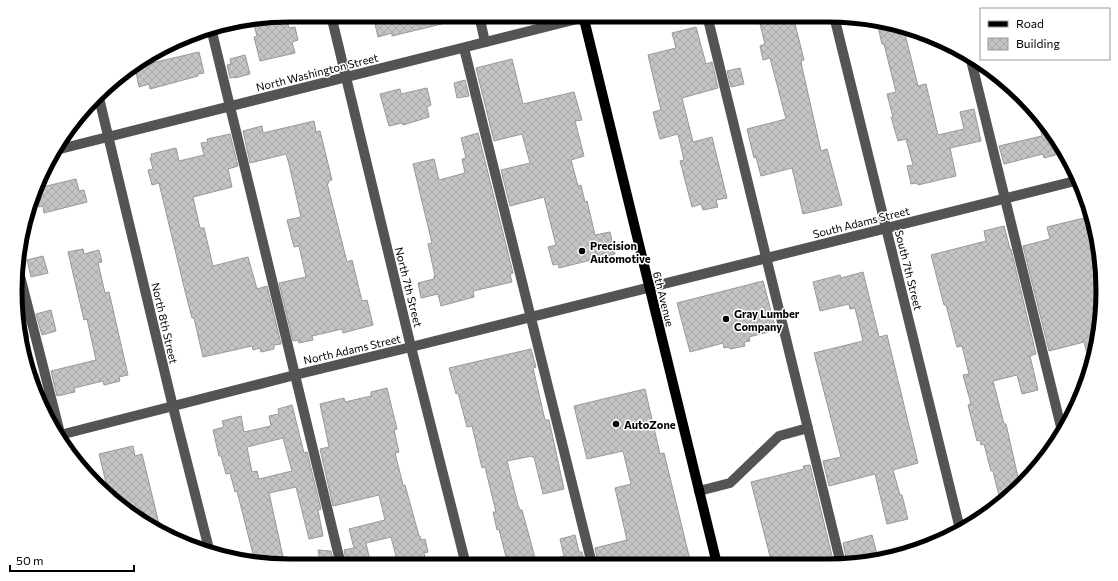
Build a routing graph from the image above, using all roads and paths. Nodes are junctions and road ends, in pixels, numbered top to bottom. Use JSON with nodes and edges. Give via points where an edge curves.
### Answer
{"nodes":[{"id":1,"x":333,"y":22,"type":"edge"},
{"id":2,"x":481,"y":22,"type":"edge"},
{"id":3,"x":564,"y":22,"type":"edge"},
{"id":4,"x":588,"y":22,"type":"edge"},
{"id":5,"x":709,"y":22,"type":"edge"},
{"id":6,"x":836,"y":22,"type":"edge"},
{"id":7,"x":212,"y":34,"type":"edge"},
{"id":8,"x":486,"y":42,"type":"junction"},
{"id":9,"x":464,"y":48,"type":"junction"},
{"id":10,"x":972,"y":64,"type":"edge"},
{"id":11,"x":346,"y":77,"type":"junction"},
{"id":12,"x":100,"y":102,"type":"edge"},
{"id":13,"x":230,"y":106,"type":"junction"},
{"id":14,"x":108,"y":136,"type":"junction"},
{"id":15,"x":63,"y":148,"type":"edge"},
{"id":16,"x":1073,"y":181,"type":"edge"},
{"id":17,"x":1005,"y":199,"type":"junction"},
{"id":18,"x":887,"y":228,"type":"junction"},
{"id":19,"x":767,"y":258,"type":"junction"},
{"id":20,"x":22,"y":285,"type":"edge"},
{"id":21,"x":649,"y":288,"type":"junction"},
{"id":22,"x":530,"y":318,"type":"junction"},
{"id":23,"x":411,"y":347,"type":"junction"},
{"id":24,"x":295,"y":375,"type":"junction"},
{"id":25,"x":173,"y":407,"type":"junction"},
{"id":26,"x":1060,"y":424,"type":"edge"},
{"id":27,"x":58,"y":426,"type":"edge"},
{"id":28,"x":808,"y":428,"type":"junction"},
{"id":29,"x":64,"y":435,"type":"edge"},
{"id":30,"x":699,"y":491,"type":"junction"},
{"id":31,"x":959,"y":525,"type":"edge"},
{"id":32,"x":208,"y":546,"type":"edge"},
{"id":33,"x":840,"y":558,"type":"edge"},
{"id":34,"x":339,"y":559,"type":"edge"},
{"id":35,"x":464,"y":559,"type":"edge"},
{"id":36,"x":591,"y":559,"type":"edge"},
{"id":37,"x":716,"y":559,"type":"edge"}],
"edges":[{"from":1,"to":11,"type":"street","name":"North 7th Street"},
{"from":2,"to":8,"type":"street"},
{"from":3,"to":8,"type":"street","name":"North Washington Street"},
{"from":4,"to":21,"type":"main road","name":"6th Avenue"},
{"from":5,"to":19,"type":"street"},
{"from":6,"to":18,"type":"street","name":"South 7th Street"},
{"from":7,"to":13,"type":"street"},
{"from":8,"to":9,"type":"street","name":"North Washington Street"},
{"from":9,"to":11,"type":"street","name":"North Washington Street"},
{"from":9,"to":22,"type":"street"},
{"from":10,"to":17,"type":"street"},
{"from":11,"to":13,"type":"street","name":"North Washington Street"},
{"from":11,"to":23,"type":"street","name":"North 7th Street"},
{"from":12,"to":14,"type":"street","name":"North 8th Street"},
{"from":13,"to":14,"type":"street","name":"North Washington Street"},
{"from":13,"to":24,"type":"street"},
{"from":14,"to":15,"type":"street","name":"North Washington Street"},
{"from":14,"to":25,"type":"street","name":"North 8th Street"},
{"from":16,"to":17,"type":"street","name":"South Adams Street"},
{"from":17,"to":18,"type":"street","name":"South Adams Street"},
{"from":17,"to":26,"type":"street"},
{"from":18,"to":19,"type":"street","name":"South Adams Street"},
{"from":18,"to":31,"type":"street","name":"South 7th Street"},
{"from":19,"to":21,"type":"street","name":"South Adams Street"},
{"from":19,"to":28,"type":"street"},
{"from":20,"to":27,"type":"street"},
{"from":21,"to":22,"type":"street","name":"North Adams Street"},
{"from":21,"to":30,"type":"main road","name":"6th Avenue"},
{"from":22,"to":23,"type":"street","name":"North Adams Street"},
{"from":22,"to":36,"type":"street"},
{"from":23,"to":24,"type":"street","name":"North Adams Street"},
{"from":23,"to":35,"type":"street","name":"North 7th Street"},
{"from":24,"to":25,"type":"street","name":"North Adams Street"},
{"from":24,"to":34,"type":"street"},
{"from":25,"to":29,"type":"street","name":"North Adams Street"},
{"from":25,"to":32,"type":"street","name":"North 8th Street"},
{"from":28,"to":30,"type":"street","via":[[779,436],[730,483]]},
{"from":28,"to":33,"type":"street"},
{"from":30,"to":37,"type":"main road","name":"6th Avenue"}]}
